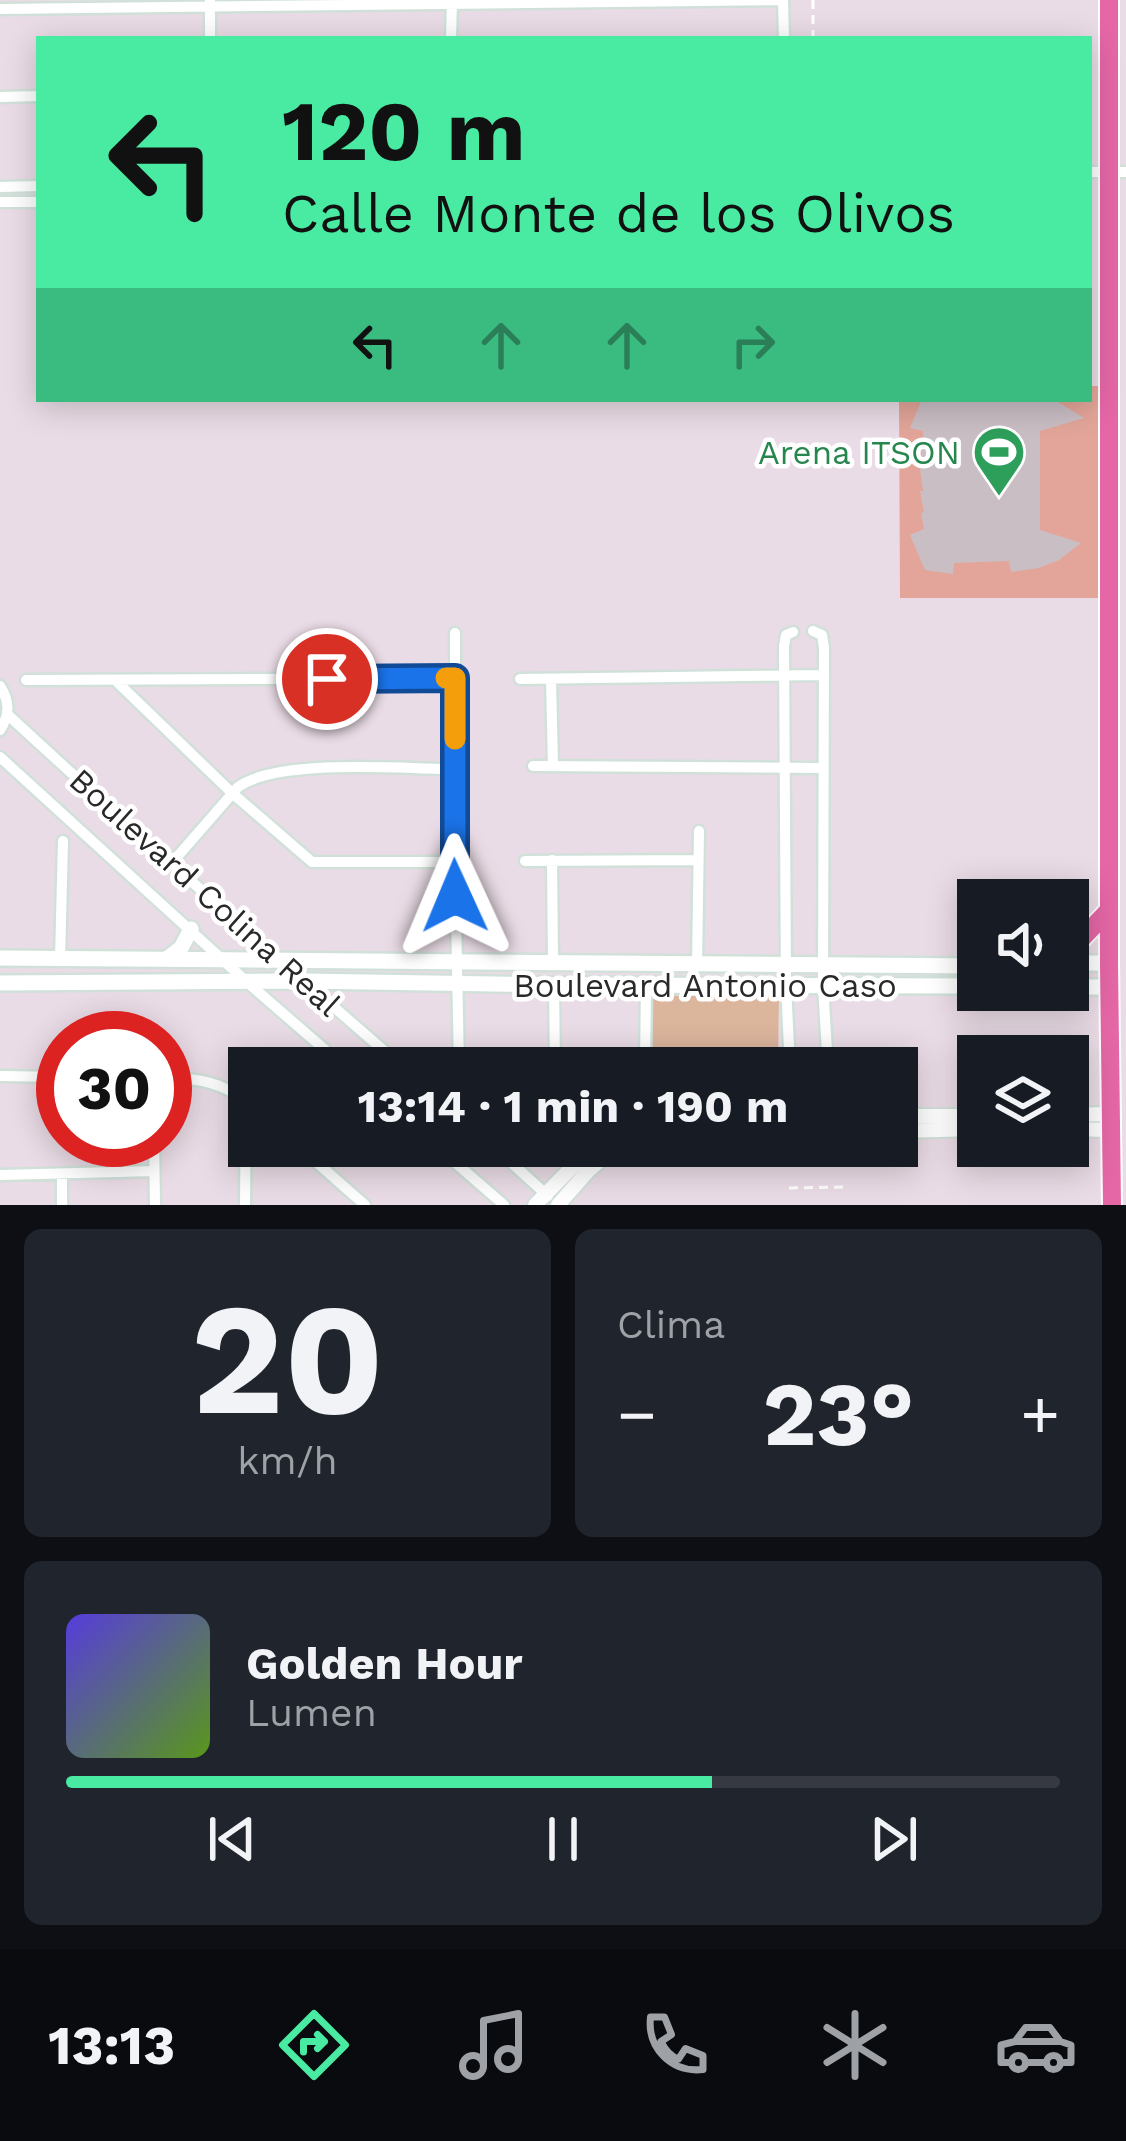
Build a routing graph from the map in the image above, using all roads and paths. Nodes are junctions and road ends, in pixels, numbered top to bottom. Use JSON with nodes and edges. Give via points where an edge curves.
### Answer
{"nodes":[{"id":1,"x":783,"y":0,"type":"edge"},
{"id":2,"x":813,"y":0,"type":"edge"},
{"id":3,"x":1109,"y":0,"type":"edge"},
{"id":4,"x":452,"y":1,"type":"edge"},
{"id":5,"x":210,"y":3,"type":"edge"},
{"id":6,"x":0,"y":10,"type":"edge"},
{"id":7,"x":210,"y":36,"type":"edge"},
{"id":8,"x":451,"y":36,"type":"edge"},
{"id":9,"x":784,"y":36,"type":"edge"},
{"id":10,"x":813,"y":36,"type":"edge"},
{"id":11,"x":36,"y":96,"type":"edge"},
{"id":12,"x":0,"y":97,"type":"edge"},
{"id":13,"x":1109,"y":180,"type":"edge"},
{"id":14,"x":36,"y":186,"type":"edge"},
{"id":15,"x":0,"y":187,"type":"edge"},
{"id":16,"x":0,"y":202,"type":"edge"},
{"id":17,"x":36,"y":202,"type":"edge"},
{"id":18,"x":793,"y":632,"type":"dead end"},
{"id":19,"x":813,"y":632,"type":"dead end"},
{"id":20,"x":455,"y":633,"type":"dead end"},
{"id":21,"x":822,"y":675,"type":"junction"},
{"id":22,"x":784,"y":676,"type":"junction"},
{"id":23,"x":455,"y":678,"type":"junction"},
{"id":24,"x":115,"y":679,"type":"junction"},
{"id":25,"x":520,"y":679,"type":"dead end"},
{"id":26,"x":551,"y":679,"type":"junction"},
{"id":27,"x":26,"y":680,"type":"dead end"},
{"id":28,"x":0,"y":686,"type":"edge"},
{"id":29,"x":8,"y":714,"type":"junction"},
{"id":30,"x":0,"y":730,"type":"edge"},
{"id":31,"x":0,"y":757,"type":"edge"},
{"id":32,"x":533,"y":766,"type":"dead end"},
{"id":33,"x":553,"y":766,"type":"junction"},
{"id":34,"x":785,"y":768,"type":"junction"},
{"id":35,"x":822,"y":768,"type":"junction"},
{"id":36,"x":455,"y":769,"type":"junction"},
{"id":37,"x":232,"y":794,"type":"junction"},
{"id":38,"x":699,"y":831,"type":"dead end"},
{"id":39,"x":63,"y":841,"type":"dead end"},
{"id":40,"x":552,"y":860,"type":"junction"},
{"id":41,"x":698,"y":860,"type":"junction"},
{"id":42,"x":525,"y":861,"type":"dead end"},
{"id":43,"x":454,"y":862,"type":"junction"},
{"id":44,"x":170,"y":865,"type":"junction"},
{"id":45,"x":1109,"y":910,"type":"junction"},
{"id":46,"x":191,"y":929,"type":"junction"},
{"id":47,"x":1089,"y":931,"type":"edge"},
{"id":48,"x":0,"y":958,"type":"edge"},
{"id":49,"x":169,"y":958,"type":"junction"},
{"id":50,"x":60,"y":959,"type":"junction"},
{"id":51,"x":223,"y":959,"type":"junction"},
{"id":52,"x":284,"y":960,"type":"junction"},
{"id":53,"x":457,"y":962,"type":"junction"},
{"id":54,"x":554,"y":962,"type":"junction"},
{"id":55,"x":1117,"y":963,"type":"edge"},
{"id":56,"x":698,"y":964,"type":"junction"},
{"id":57,"x":787,"y":964,"type":"junction"},
{"id":58,"x":824,"y":965,"type":"junction"},
{"id":59,"x":912,"y":965,"type":"junction"},
{"id":60,"x":957,"y":966,"type":"edge"},
{"id":61,"x":304,"y":981,"type":"junction"},
{"id":62,"x":0,"y":983,"type":"edge"},
{"id":63,"x":248,"y":983,"type":"junction"},
{"id":64,"x":646,"y":984,"type":"junction"},
{"id":65,"x":456,"y":985,"type":"junction"},
{"id":66,"x":554,"y":985,"type":"junction"},
{"id":67,"x":786,"y":985,"type":"junction"},
{"id":68,"x":823,"y":985,"type":"junction"},
{"id":69,"x":913,"y":986,"type":"junction"},
{"id":70,"x":957,"y":986,"type":"edge"},
{"id":71,"x":1118,"y":987,"type":"edge"},
{"id":72,"x":322,"y":1047,"type":"edge"},
{"id":73,"x":380,"y":1047,"type":"edge"},
{"id":74,"x":458,"y":1047,"type":"edge"},
{"id":75,"x":555,"y":1047,"type":"edge"},
{"id":76,"x":645,"y":1047,"type":"edge"},
{"id":77,"x":789,"y":1047,"type":"edge"},
{"id":78,"x":827,"y":1047,"type":"edge"},
{"id":79,"x":0,"y":1076,"type":"edge"},
{"id":80,"x":36,"y":1077,"type":"edge"},
{"id":81,"x":192,"y":1080,"type":"edge"},
{"id":82,"x":228,"y":1091,"type":"edge"},
{"id":83,"x":918,"y":1116,"type":"edge"},
{"id":84,"x":957,"y":1116,"type":"edge"},
{"id":85,"x":1089,"y":1118,"type":"edge"},
{"id":86,"x":1111,"y":1122,"type":"junction"},
{"id":87,"x":1089,"y":1126,"type":"edge"},
{"id":88,"x":918,"y":1130,"type":"edge"},
{"id":89,"x":957,"y":1130,"type":"edge"},
{"id":90,"x":154,"y":1167,"type":"edge"},
{"id":91,"x":246,"y":1167,"type":"edge"},
{"id":92,"x":321,"y":1167,"type":"edge"},
{"id":93,"x":460,"y":1167,"type":"edge"},
{"id":94,"x":512,"y":1167,"type":"edge"},
{"id":95,"x":572,"y":1167,"type":"edge"},
{"id":96,"x":593,"y":1167,"type":"edge"},
{"id":97,"x":154,"y":1171,"type":"junction"},
{"id":98,"x":0,"y":1174,"type":"edge"},
{"id":99,"x":62,"y":1174,"type":"junction"},
{"id":100,"x":844,"y":1187,"type":"dead end"},
{"id":101,"x":789,"y":1188,"type":"dead end"},
{"id":102,"x":541,"y":1199,"type":"edge"},
{"id":103,"x":62,"y":1205,"type":"edge"},
{"id":104,"x":155,"y":1205,"type":"edge"},
{"id":105,"x":245,"y":1205,"type":"edge"},
{"id":106,"x":364,"y":1205,"type":"edge"},
{"id":107,"x":504,"y":1205,"type":"edge"},
{"id":108,"x":559,"y":1205,"type":"edge"},
{"id":109,"x":1112,"y":1205,"type":"edge"}],
"edges":[{"from":1,"to":4,"type":"street"},
{"from":1,"to":9,"type":"street"},
{"from":2,"to":10,"type":"path"},
{"from":3,"to":13,"type":"main road"},
{"from":4,"to":5,"type":"street"},
{"from":4,"to":8,"type":"street"},
{"from":5,"to":6,"type":"street"},
{"from":5,"to":7,"type":"street"},
{"from":11,"to":12,"type":"street"},
{"from":13,"to":45,"type":"main road"},
{"from":14,"to":15,"type":"street"},
{"from":16,"to":17,"type":"street"},
{"from":18,"to":22,"type":"street","via":[[785,638]]},
{"from":19,"to":21,"type":"street","via":[[823,638]]},
{"from":20,"to":23,"type":"street"},
{"from":21,"to":22,"type":"street"},
{"from":21,"to":35,"type":"street"},
{"from":22,"to":26,"type":"street"},
{"from":22,"to":34,"type":"street"},
{"from":23,"to":24,"type":"street"},
{"from":23,"to":36,"type":"street"},
{"from":24,"to":27,"type":"street"},
{"from":24,"to":37,"type":"street"},
{"from":25,"to":26,"type":"street"},
{"from":26,"to":33,"type":"street"},
{"from":28,"to":29,"type":"street"},
{"from":29,"to":30,"type":"street"},
{"from":29,"to":44,"type":"street","name":"Boulevard Colina Real"},
{"from":31,"to":46,"type":"street","name":"Boulevard Colina Real"},
{"from":32,"to":33,"type":"street"},
{"from":33,"to":34,"type":"street"},
{"from":34,"to":35,"type":"street"},
{"from":34,"to":57,"type":"street"},
{"from":35,"to":58,"type":"street"},
{"from":36,"to":37,"type":"street","via":[[289,770],[250,778]]},
{"from":36,"to":43,"type":"street"},
{"from":37,"to":43,"type":"street","via":[[312,862]]},
{"from":37,"to":44,"type":"street"},
{"from":38,"to":41,"type":"street"},
{"from":39,"to":50,"type":"street"},
{"from":40,"to":41,"type":"street"},
{"from":40,"to":42,"type":"street"},
{"from":40,"to":54,"type":"street"},
{"from":41,"to":56,"type":"street"},
{"from":43,"to":53,"type":"street"},
{"from":44,"to":52,"type":"street","name":"Boulevard Colina Real"},
{"from":45,"to":47,"type":"main road"},
{"from":45,"to":55,"type":"main road"},
{"from":46,"to":49,"type":"main road"},
{"from":46,"to":51,"type":"street","name":"Boulevard Colina Real"},
{"from":48,"to":50,"type":"main road","name":"Boulevard Antonio Caso"},
{"from":49,"to":50,"type":"main road","name":"Boulevard Antonio Caso"},
{"from":49,"to":51,"type":"main road","name":"Boulevard Antonio Caso"},
{"from":51,"to":52,"type":"main road","name":"Boulevard Antonio Caso"},
{"from":51,"to":63,"type":"street","name":"Boulevard Colina Real"},
{"from":52,"to":53,"type":"main road","name":"Boulevard Antonio Caso"},
{"from":52,"to":61,"type":"street","name":"Boulevard Colina Real"},
{"from":53,"to":54,"type":"main road","name":"Boulevard Antonio Caso"},
{"from":53,"to":65,"type":"street"},
{"from":54,"to":56,"type":"main road","name":"Boulevard Antonio Caso"},
{"from":55,"to":71,"type":"main road"},
{"from":56,"to":57,"type":"main road","name":"Boulevard Antonio Caso"},
{"from":57,"to":58,"type":"main road","name":"Boulevard Antonio Caso"},
{"from":57,"to":67,"type":"street"},
{"from":58,"to":59,"type":"main road","name":"Boulevard Antonio Caso"},
{"from":58,"to":68,"type":"street"},
{"from":59,"to":60,"type":"main road","name":"Boulevard Antonio Caso"},
{"from":59,"to":69,"type":"main road"},
{"from":61,"to":63,"type":"main road","name":"Boulevard Antonio Caso"},
{"from":61,"to":65,"type":"main road","name":"Boulevard Antonio Caso"},
{"from":61,"to":73,"type":"street","name":"Boulevard Colina Real"},
{"from":62,"to":63,"type":"main road","name":"Boulevard Antonio Caso"},
{"from":63,"to":72,"type":"street","name":"Boulevard Colina Real"},
{"from":64,"to":66,"type":"main road","name":"Boulevard Antonio Caso"},
{"from":64,"to":67,"type":"main road","name":"Boulevard Antonio Caso"},
{"from":64,"to":76,"type":"street"},
{"from":65,"to":66,"type":"main road","name":"Boulevard Antonio Caso"},
{"from":65,"to":74,"type":"street"},
{"from":66,"to":75,"type":"street"},
{"from":67,"to":68,"type":"main road","name":"Boulevard Antonio Caso"},
{"from":67,"to":77,"type":"street"},
{"from":68,"to":69,"type":"main road","name":"Boulevard Antonio Caso"},
{"from":68,"to":78,"type":"street"},
{"from":69,"to":70,"type":"main road","name":"Boulevard Antonio Caso"},
{"from":71,"to":86,"type":"main road"},
{"from":79,"to":80,"type":"street"},
{"from":81,"to":82,"type":"street"},
{"from":83,"to":84,"type":"street"},
{"from":85,"to":86,"type":"street"},
{"from":86,"to":87,"type":"street"},
{"from":86,"to":109,"type":"main road"},
{"from":88,"to":89,"type":"street"},
{"from":90,"to":97,"type":"street"},
{"from":91,"to":105,"type":"street"},
{"from":92,"to":106,"type":"street"},
{"from":93,"to":107,"type":"street"},
{"from":94,"to":102,"type":"street"},
{"from":95,"to":102,"type":"street"},
{"from":96,"to":108,"type":"street"},
{"from":97,"to":99,"type":"street"},
{"from":97,"to":104,"type":"street"},
{"from":98,"to":99,"type":"street"},
{"from":99,"to":103,"type":"street"},
{"from":100,"to":101,"type":"path"},
{"from":102,"to":108,"type":"street"}]}
